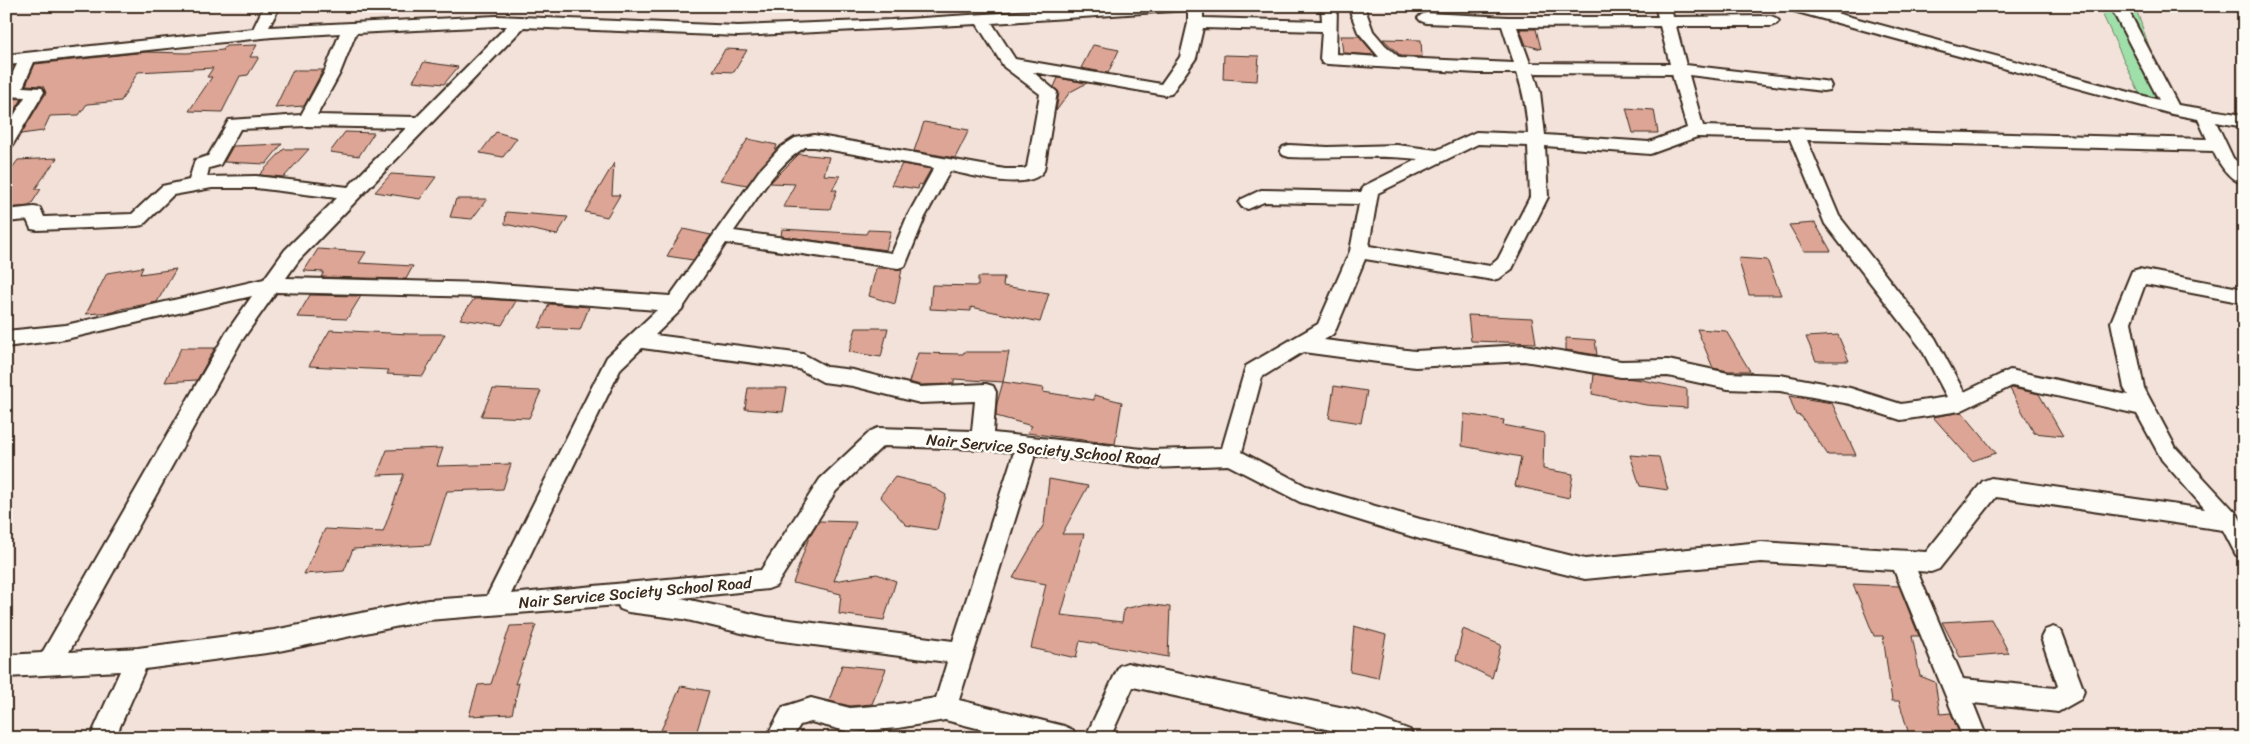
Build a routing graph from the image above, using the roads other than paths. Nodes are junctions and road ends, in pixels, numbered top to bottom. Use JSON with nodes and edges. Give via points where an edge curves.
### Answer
{"nodes":[{"id":1,"x":272,"y":6,"type":"edge"},
{"id":2,"x":1185,"y":6,"type":"edge"},
{"id":3,"x":1195,"y":6,"type":"edge"},
{"id":4,"x":1329,"y":6,"type":"edge"},
{"id":5,"x":1356,"y":6,"type":"edge"},
{"id":6,"x":1791,"y":6,"type":"edge"},
{"id":7,"x":2118,"y":6,"type":"edge"},
{"id":8,"x":1138,"y":8,"type":"edge"},
{"id":9,"x":961,"y":13,"type":"edge"},
{"id":10,"x":480,"y":14,"type":"edge"},
{"id":11,"x":1665,"y":14,"type":"edge"},
{"id":12,"x":1426,"y":18,"type":"dead end"},
{"id":13,"x":981,"y":19,"type":"junction"},
{"id":14,"x":1770,"y":21,"type":"dead end"},
{"id":15,"x":520,"y":22,"type":"junction"},
{"id":16,"x":1508,"y":22,"type":"junction"},
{"id":17,"x":1196,"y":23,"type":"junction"},
{"id":18,"x":1330,"y":26,"type":"junction"},
{"id":19,"x":350,"y":28,"type":"junction"},
{"id":20,"x":259,"y":33,"type":"junction"},
{"id":21,"x":28,"y":58,"type":"junction"},
{"id":22,"x":6,"y":60,"type":"edge"},
{"id":23,"x":1396,"y":62,"type":"junction"},
{"id":24,"x":1010,"y":63,"type":"junction"},
{"id":25,"x":1524,"y":68,"type":"junction"},
{"id":26,"x":1680,"y":70,"type":"junction"},
{"id":27,"x":1823,"y":86,"type":"dead end"},
{"id":28,"x":2172,"y":109,"type":"junction"},
{"id":29,"x":2204,"y":114,"type":"junction"},
{"id":30,"x":306,"y":120,"type":"junction"},
{"id":31,"x":2244,"y":121,"type":"edge"},
{"id":32,"x":421,"y":123,"type":"junction"},
{"id":33,"x":1696,"y":131,"type":"junction"},
{"id":34,"x":1796,"y":134,"type":"junction"},
{"id":35,"x":1536,"y":140,"type":"junction"},
{"id":36,"x":6,"y":142,"type":"edge"},
{"id":37,"x":2218,"y":145,"type":"junction"},
{"id":38,"x":1289,"y":151,"type":"dead end"},
{"id":39,"x":1439,"y":156,"type":"junction"},
{"id":40,"x":945,"y":164,"type":"junction"},
{"id":41,"x":2244,"y":178,"type":"edge"},
{"id":42,"x":197,"y":185,"type":"junction"},
{"id":43,"x":351,"y":194,"type":"junction"},
{"id":44,"x":1368,"y":198,"type":"junction"},
{"id":45,"x":1248,"y":202,"type":"dead end"},
{"id":46,"x":6,"y":216,"type":"edge"},
{"id":47,"x":721,"y":236,"type":"junction"},
{"id":48,"x":1359,"y":251,"type":"junction"},
{"id":49,"x":271,"y":285,"type":"junction"},
{"id":50,"x":2244,"y":296,"type":"edge"},
{"id":51,"x":675,"y":304,"type":"junction"},
{"id":52,"x":6,"y":339,"type":"edge"},
{"id":53,"x":637,"y":340,"type":"junction"},
{"id":54,"x":1300,"y":344,"type":"junction"},
{"id":55,"x":1960,"y":403,"type":"junction"},
{"id":56,"x":2144,"y":407,"type":"junction"},
{"id":57,"x":982,"y":440,"type":"junction"},
{"id":58,"x":1027,"y":445,"type":"junction"},
{"id":59,"x":1230,"y":456,"type":"junction"},
{"id":60,"x":2230,"y":522,"type":"junction"},
{"id":61,"x":2244,"y":548,"type":"edge"},
{"id":62,"x":1901,"y":560,"type":"junction"},
{"id":63,"x":593,"y":598,"type":"junction"},
{"id":64,"x":494,"y":605,"type":"junction"},
{"id":65,"x":2053,"y":638,"type":"dead end"},
{"id":66,"x":961,"y":653,"type":"junction"},
{"id":67,"x":138,"y":659,"type":"junction"},
{"id":68,"x":49,"y":664,"type":"junction"},
{"id":69,"x":6,"y":666,"type":"edge"},
{"id":70,"x":1955,"y":690,"type":"junction"},
{"id":71,"x":945,"y":708,"type":"junction"},
{"id":72,"x":102,"y":738,"type":"edge"},
{"id":73,"x":778,"y":738,"type":"edge"},
{"id":74,"x":1064,"y":738,"type":"edge"},
{"id":75,"x":1097,"y":738,"type":"edge"},
{"id":76,"x":1400,"y":738,"type":"edge"},
{"id":77,"x":1975,"y":738,"type":"edge"}],
"edges":[{"from":1,"to":20,"type":"street"},
{"from":2,"to":8,"type":"street"},
{"from":3,"to":17,"type":"street"},
{"from":4,"to":18,"type":"street"},
{"from":5,"to":23,"type":"street","via":[[1366,32]]},
{"from":6,"to":28,"type":"street"},
{"from":7,"to":28,"type":"street"},
{"from":8,"to":13,"type":"street"},
{"from":9,"to":13,"type":"street"},
{"from":9,"to":15,"type":"street","via":[[738,31]]},
{"from":10,"to":15,"type":"street"},
{"from":10,"to":19,"type":"street"},
{"from":11,"to":14,"type":"street"},
{"from":11,"to":16,"type":"street"},
{"from":11,"to":26,"type":"street"},
{"from":12,"to":16,"type":"street"},
{"from":13,"to":24,"type":"street"},
{"from":15,"to":32,"type":"street"},
{"from":16,"to":25,"type":"street"},
{"from":17,"to":18,"type":"street"},
{"from":17,"to":24,"type":"street","via":[[1188,58],[1165,90]]},
{"from":18,"to":23,"type":"street","via":[[1328,59]]},
{"from":19,"to":20,"type":"street"},
{"from":19,"to":30,"type":"street","via":[[332,73]]},
{"from":20,"to":21,"type":"street"},
{"from":21,"to":22,"type":"street"},
{"from":21,"to":36,"type":"street","via":[[12,92],[36,92]]},
{"from":23,"to":25,"type":"street"},
{"from":24,"to":40,"type":"street","via":[[1049,92],[1035,170],[1028,175],[1005,175]]},
{"from":25,"to":26,"type":"street"},
{"from":25,"to":35,"type":"street","via":[[1532,92]]},
{"from":26,"to":27,"type":"street"},
{"from":26,"to":33,"type":"street"},
{"from":28,"to":29,"type":"street"},
{"from":29,"to":31,"type":"street"},
{"from":29,"to":37,"type":"street"},
{"from":30,"to":32,"type":"street"},
{"from":30,"to":42,"type":"street","via":[[235,124],[214,161],[201,164]]},
{"from":32,"to":43,"type":"street"},
{"from":33,"to":34,"type":"street"},
{"from":33,"to":35,"type":"street","via":[[1650,148]]},
{"from":34,"to":37,"type":"street"},
{"from":34,"to":55,"type":"street","via":[[1830,219],[1928,342]]},
{"from":35,"to":39,"type":"street","via":[[1476,138]]},
{"from":35,"to":48,"type":"street","via":[[1539,197],[1505,264],[1494,272]]},
{"from":37,"to":41,"type":"street","via":[[2226,160]]},
{"from":38,"to":39,"type":"street","via":[[1328,154],[1397,151]]},
{"from":39,"to":44,"type":"street","via":[[1370,190]]},
{"from":40,"to":47,"type":"street","via":[[834,143],[801,142],[787,151],[765,175]]},
{"from":40,"to":47,"type":"street","via":[[916,217],[898,261]]},
{"from":42,"to":43,"type":"street","via":[[256,182]]},
{"from":42,"to":46,"type":"street","via":[[168,190],[137,220],[37,224],[34,213]]},
{"from":43,"to":49,"type":"street","via":[[292,254]]},
{"from":44,"to":45,"type":"street","via":[[1261,196]]},
{"from":44,"to":48,"type":"street"},
{"from":47,"to":51,"type":"street"},
{"from":48,"to":54,"type":"street","via":[[1326,329]]},
{"from":49,"to":51,"type":"street","via":[[484,290]]},
{"from":49,"to":52,"type":"street","via":[[66,332]]},
{"from":49,"to":68,"type":"street","via":[[233,338]]},
{"from":50,"to":56,"type":"street","via":[[2139,276],[2120,322],[2134,388]]},
{"from":51,"to":53,"type":"street"},
{"from":53,"to":57,"type":"street","via":[[804,362],[823,374],[920,395],[986,392]]},
{"from":53,"to":64,"type":"street","via":[[614,363]]},
{"from":54,"to":55,"type":"street","via":[[1415,359],[1524,353],[1621,369],[1668,368],[1728,381],[1798,386],[1850,396],[1901,412]]},
{"from":54,"to":59,"type":"street","via":[[1253,372]]},
{"from":55,"to":56,"type":"street","via":[[2010,378]]},
{"from":56,"to":60,"type":"street","via":[[2169,454]]},
{"from":57,"to":58,"type":"street","name":"Nair Service Society School Road"},
{"from":57,"to":63,"type":"street","name":"Nair Service Society School Road","via":[[878,438],[828,485],[768,580]]},
{"from":58,"to":59,"type":"street","name":"Nair Service Society School Road","via":[[1152,459]]},
{"from":58,"to":66,"type":"street"},
{"from":59,"to":62,"type":"street","via":[[1300,493],[1420,528],[1585,569],[1761,552]]},
{"from":60,"to":61,"type":"street"},
{"from":60,"to":62,"type":"street","via":[[1991,487],[1931,562]]},
{"from":62,"to":70,"type":"street"},
{"from":63,"to":64,"type":"street","name":"Nair Service Society School Road"},
{"from":63,"to":66,"type":"street","via":[[683,609],[767,628]]},
{"from":64,"to":67,"type":"street","name":"Nair Service Society School Road","via":[[428,610],[274,641]]},
{"from":65,"to":70,"type":"street","via":[[2072,691],[2058,700]]},
{"from":66,"to":71,"type":"street"},
{"from":67,"to":68,"type":"street","name":"Nair Service Society School Road"},
{"from":67,"to":72,"type":"street"},
{"from":68,"to":69,"type":"street","name":"Nair Service Society School Road"},
{"from":70,"to":77,"type":"street"},
{"from":71,"to":73,"type":"street","via":[[850,720],[811,710],[792,715]]},
{"from":71,"to":74,"type":"street"},
{"from":75,"to":76,"type":"street","via":[[1127,674],[1359,723]]}]}
